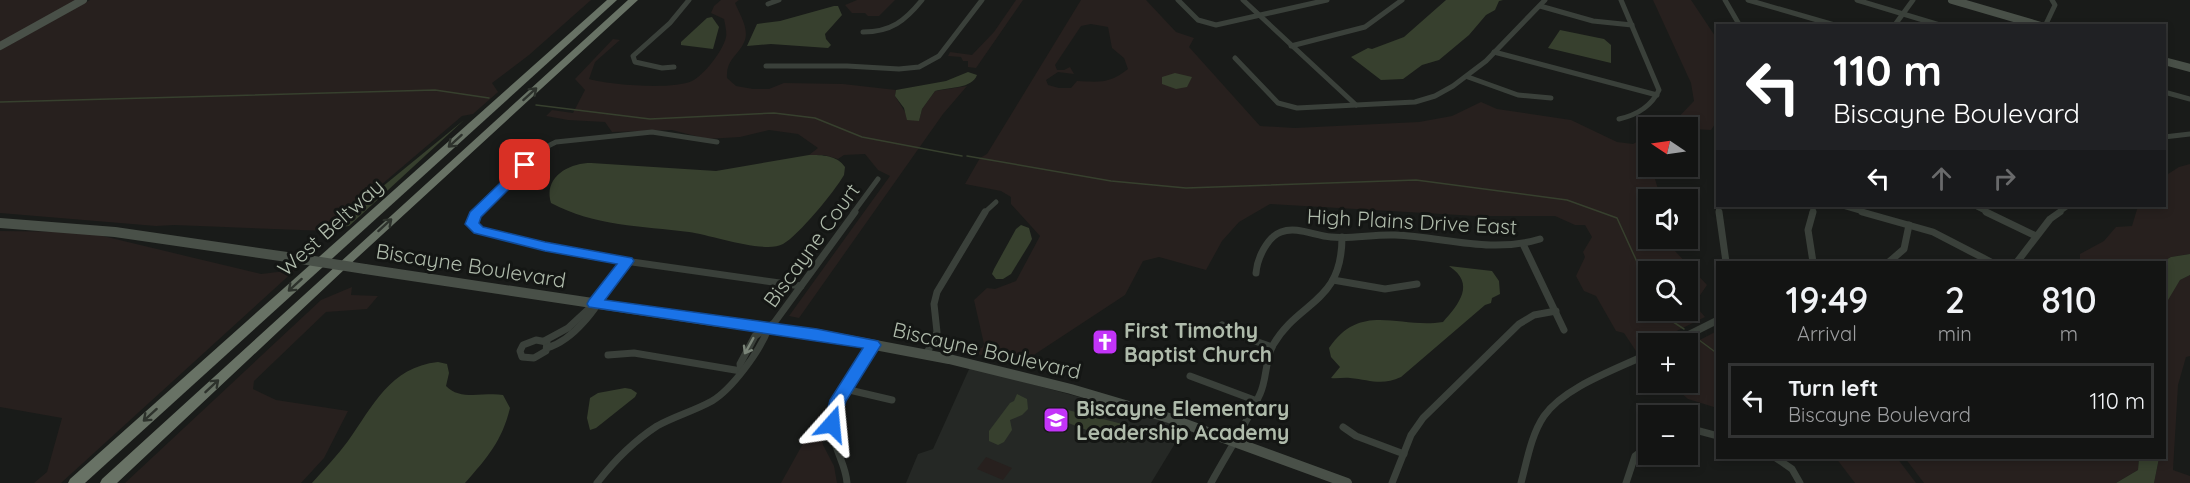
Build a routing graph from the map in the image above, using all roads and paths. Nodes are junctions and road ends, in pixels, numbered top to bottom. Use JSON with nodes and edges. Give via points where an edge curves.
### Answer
{"nodes":[{"id":1,"x":83,"y":0,"type":"edge"},
{"id":2,"x":612,"y":0,"type":"edge"},
{"id":3,"x":633,"y":0,"type":"edge"},
{"id":4,"x":689,"y":0,"type":"edge"},
{"id":5,"x":779,"y":0,"type":"edge"},
{"id":6,"x":922,"y":0,"type":"edge"},
{"id":7,"x":982,"y":0,"type":"edge"},
{"id":8,"x":1178,"y":0,"type":"edge"},
{"id":9,"x":1243,"y":0,"type":"edge"},
{"id":10,"x":1304,"y":0,"type":"edge"},
{"id":11,"x":1327,"y":0,"type":"edge"},
{"id":12,"x":1402,"y":0,"type":"edge"},
{"id":13,"x":1545,"y":0,"type":"edge"},
{"id":14,"x":1621,"y":0,"type":"edge"},
{"id":15,"x":1725,"y":0,"type":"edge"},
{"id":16,"x":1748,"y":0,"type":"edge"},
{"id":17,"x":1857,"y":0,"type":"edge"},
{"id":18,"x":1912,"y":0,"type":"edge"},
{"id":19,"x":1952,"y":0,"type":"edge"},
{"id":20,"x":1982,"y":0,"type":"edge"},
{"id":21,"x":2052,"y":0,"type":"edge"},
{"id":22,"x":768,"y":4,"type":"dead end"},
{"id":23,"x":1309,"y":5,"type":"junction"},
{"id":24,"x":1540,"y":6,"type":"junction"},
{"id":25,"x":1978,"y":8,"type":"junction"},
{"id":26,"x":1903,"y":14,"type":"junction"},
{"id":27,"x":1259,"y":15,"type":"junction"},
{"id":28,"x":1739,"y":24,"type":"edge"},
{"id":29,"x":1831,"y":24,"type":"edge"},
{"id":30,"x":1896,"y":24,"type":"edge"},
{"id":31,"x":1936,"y":24,"type":"edge"},
{"id":32,"x":2036,"y":24,"type":"edge"},
{"id":33,"x":2044,"y":24,"type":"edge"},
{"id":34,"x":1632,"y":25,"type":"junction"},
{"id":35,"x":863,"y":32,"type":"dead end"},
{"id":36,"x":0,"y":46,"type":"edge"},
{"id":37,"x":1291,"y":46,"type":"junction"},
{"id":38,"x":1494,"y":52,"type":"junction"},
{"id":39,"x":1235,"y":58,"type":"dead end"},
{"id":40,"x":635,"y":62,"type":"junction"},
{"id":41,"x":2166,"y":62,"type":"edge"},
{"id":42,"x":627,"y":65,"type":"dead end"},
{"id":43,"x":766,"y":66,"type":"dead end"},
{"id":44,"x":674,"y":67,"type":"dead end"},
{"id":45,"x":2190,"y":68,"type":"edge"},
{"id":46,"x":1468,"y":77,"type":"junction"},
{"id":47,"x":2166,"y":93,"type":"edge"},
{"id":48,"x":1657,"y":95,"type":"junction"},
{"id":49,"x":1551,"y":99,"type":"dead end"},
{"id":50,"x":2190,"y":99,"type":"edge"},
{"id":51,"x":1356,"y":105,"type":"junction"},
{"id":52,"x":1619,"y":119,"type":"dead end"},
{"id":53,"x":2166,"y":132,"type":"edge"},
{"id":54,"x":2190,"y":134,"type":"edge"},
{"id":55,"x":2172,"y":136,"type":"junction"},
{"id":56,"x":2166,"y":137,"type":"edge"},
{"id":57,"x":717,"y":142,"type":"dead end"},
{"id":58,"x":878,"y":179,"type":"dead end"},
{"id":59,"x":996,"y":202,"type":"dead end"},
{"id":60,"x":1718,"y":207,"type":"edge"},
{"id":61,"x":1814,"y":207,"type":"edge"},
{"id":62,"x":1846,"y":207,"type":"edge"},
{"id":63,"x":1977,"y":207,"type":"edge"},
{"id":64,"x":2067,"y":207,"type":"edge"},
{"id":65,"x":0,"y":223,"type":"edge"},
{"id":66,"x":1909,"y":225,"type":"junction"},
{"id":67,"x":2036,"y":236,"type":"junction"},
{"id":68,"x":1342,"y":237,"type":"junction"},
{"id":69,"x":1540,"y":239,"type":"dead end"},
{"id":70,"x":1523,"y":244,"type":"junction"},
{"id":71,"x":627,"y":261,"type":"junction"},
{"id":72,"x":1726,"y":261,"type":"edge"},
{"id":73,"x":1813,"y":261,"type":"edge"},
{"id":74,"x":1890,"y":261,"type":"edge"},
{"id":75,"x":1990,"y":261,"type":"edge"},
{"id":76,"x":2018,"y":261,"type":"edge"},
{"id":77,"x":1256,"y":273,"type":"dead end"},
{"id":78,"x":1333,"y":280,"type":"junction"},
{"id":79,"x":1417,"y":284,"type":"dead end"},
{"id":80,"x":801,"y":286,"type":"junction"},
{"id":81,"x":594,"y":304,"type":"junction"},
{"id":82,"x":1556,"y":312,"type":"junction"},
{"id":83,"x":1716,"y":321,"type":"edge"},
{"id":84,"x":1222,"y":325,"type":"dead end"},
{"id":85,"x":768,"y":328,"type":"junction"},
{"id":86,"x":1564,"y":330,"type":"dead end"},
{"id":87,"x":1692,"y":333,"type":"edge"},
{"id":88,"x":546,"y":344,"type":"dead end"},
{"id":89,"x":873,"y":345,"type":"junction"},
{"id":90,"x":1272,"y":346,"type":"junction"},
{"id":91,"x":608,"y":355,"type":"dead end"},
{"id":92,"x":926,"y":355,"type":"junction"},
{"id":93,"x":1638,"y":359,"type":"edge"},
{"id":94,"x":741,"y":371,"type":"junction"},
{"id":95,"x":1190,"y":376,"type":"dead end"},
{"id":96,"x":845,"y":389,"type":"junction"},
{"id":97,"x":892,"y":400,"type":"dead end"},
{"id":98,"x":1257,"y":401,"type":"junction"},
{"id":99,"x":183,"y":414,"type":"junction"},
{"id":100,"x":1344,"y":427,"type":"dead end"},
{"id":101,"x":1698,"y":431,"type":"edge"},
{"id":102,"x":1716,"y":435,"type":"edge"},
{"id":103,"x":1234,"y":441,"type":"junction"},
{"id":104,"x":1404,"y":454,"type":"junction"},
{"id":105,"x":1638,"y":454,"type":"edge"},
{"id":106,"x":1777,"y":459,"type":"edge"},
{"id":107,"x":75,"y":483,"type":"edge"},
{"id":108,"x":107,"y":483,"type":"edge"},
{"id":109,"x":114,"y":483,"type":"edge"},
{"id":110,"x":597,"y":483,"type":"edge"},
{"id":111,"x":847,"y":483,"type":"edge"},
{"id":112,"x":1211,"y":483,"type":"edge"},
{"id":113,"x":1347,"y":483,"type":"edge"},
{"id":114,"x":1392,"y":483,"type":"edge"},
{"id":115,"x":1521,"y":483,"type":"edge"},
{"id":116,"x":1626,"y":483,"type":"edge"},
{"id":117,"x":1800,"y":483,"type":"edge"}],
"edges":[{"from":1,"to":36,"type":"street"},
{"from":2,"to":107,"type":"highway","name":"West Beltway","one_way":true},
{"from":99,"to":3,"type":"highway","name":"West Beltway","one_way":true},
{"from":4,"to":40,"type":"street","via":[[667,26],[635,53]]},
{"from":5,"to":22,"type":"street"},
{"from":6,"to":35,"type":"street","via":[[896,28]]},
{"from":7,"to":43,"type":"street","via":[[939,56],[919,67]]},
{"from":8,"to":27,"type":"street","via":[[1206,24]]},
{"from":9,"to":27,"type":"street"},
{"from":10,"to":23,"type":"street"},
{"from":11,"to":23,"type":"street"},
{"from":12,"to":37,"type":"street","via":[[1365,27]]},
{"from":13,"to":24,"type":"street"},
{"from":14,"to":34,"type":"street"},
{"from":15,"to":28,"type":"street"},
{"from":16,"to":29,"type":"street"},
{"from":17,"to":26,"type":"street"},
{"from":18,"to":26,"type":"street"},
{"from":19,"to":25,"type":"street"},
{"from":20,"to":25,"type":"street"},
{"from":21,"to":33,"type":"street","via":[[2055,4]]},
{"from":23,"to":27,"type":"street"},
{"from":24,"to":34,"type":"street","via":[[1593,21]]},
{"from":24,"to":38,"type":"street"},
{"from":25,"to":32,"type":"street"},
{"from":26,"to":30,"type":"street"},
{"from":26,"to":31,"type":"street"},
{"from":27,"to":37,"type":"street"},
{"from":34,"to":48,"type":"street","via":[[1657,81]]},
{"from":37,"to":51,"type":"street"},
{"from":38,"to":46,"type":"street"},
{"from":38,"to":48,"type":"street"},
{"from":39,"to":51,"type":"street","via":[[1278,103]]},
{"from":40,"to":42,"type":"street"},
{"from":40,"to":44,"type":"street"},
{"from":41,"to":45,"type":"street"},
{"from":46,"to":49,"type":"street","via":[[1513,94]]},
{"from":46,"to":51,"type":"street","via":[[1424,100]]},
{"from":47,"to":50,"type":"street"},
{"from":48,"to":52,"type":"street","via":[[1650,105]]},
{"from":53,"to":55,"type":"street"},
{"from":54,"to":55,"type":"street"},
{"from":55,"to":56,"type":"street"},
{"from":57,"to":71,"type":"street","via":[[652,132],[556,142],[542,149],[472,220],[478,230]]},
{"from":58,"to":80,"type":"street","name":"Biscayne Court"},
{"from":59,"to":92,"type":"street","via":[[986,210],[937,292],[937,332]]},
{"from":60,"to":72,"type":"street"},
{"from":61,"to":73,"type":"street","via":[[1808,230]]},
{"from":62,"to":66,"type":"street"},
{"from":63,"to":67,"type":"street"},
{"from":64,"to":67,"type":"street"},
{"from":65,"to":81,"type":"street","name":"Biscayne Boulevard","bridge":true,"via":[[115,232]]},
{"from":66,"to":74,"type":"street","via":[[1904,249]]},
{"from":66,"to":75,"type":"street","via":[[1943,236]]},
{"from":67,"to":76,"type":"street"},
{"from":68,"to":70,"type":"street","name":"High Plains Drive East","via":[[1396,236],[1489,245]]},
{"from":68,"to":77,"type":"street","name":"High Plains Drive East","via":[[1282,232],[1273,237],[1256,264]]},
{"from":68,"to":78,"type":"street","via":[[1342,252]]},
{"from":69,"to":70,"type":"street","name":"High Plains Drive East"},
{"from":70,"to":82,"type":"street"},
{"from":71,"to":80,"type":"street"},
{"from":71,"to":81,"type":"street"},
{"from":78,"to":79,"type":"street","via":[[1373,289]]},
{"from":78,"to":90,"type":"street","via":[[1323,296],[1284,330]]},
{"from":80,"to":85,"type":"street","name":"Biscayne Court"},
{"from":81,"to":85,"type":"street","name":"Biscayne Boulevard"},
{"from":81,"to":88,"type":"street","via":[[575,333],[560,344]]},
{"from":82,"to":86,"type":"street"},
{"from":82,"to":104,"type":"street","via":[[1534,315],[1519,324],[1423,418]]},
{"from":83,"to":87,"type":"street"},
{"from":84,"to":90,"type":"street","via":[[1229,332]]},
{"from":85,"to":89,"type":"street","name":"Biscayne Boulevard"},
{"from":85,"to":94,"type":"street","name":"Biscayne Court","via":[[766,338]]},
{"from":89,"to":92,"type":"street","name":"Biscayne Boulevard"},
{"from":89,"to":96,"type":"street"},
{"from":90,"to":98,"type":"street"},
{"from":91,"to":94,"type":"street","via":[[634,353]]},
{"from":92,"to":103,"type":"street","name":"Biscayne Boulevard","via":[[1071,389]]},
{"from":93,"to":115,"type":"street","via":[[1553,405],[1538,428]]},
{"from":94,"to":110,"type":"street","name":"Biscayne Court","via":[[721,395],[641,438]]},
{"from":95,"to":98,"type":"street"},
{"from":96,"to":97,"type":"street"},
{"from":96,"to":111,"type":"street","via":[[832,424]]},
{"from":98,"to":103,"type":"street"},
{"from":99,"to":108,"type":"highway","name":"West Beltway"},
{"from":99,"to":109,"type":"highway"},
{"from":100,"to":104,"type":"street","via":[[1356,436]]},
{"from":101,"to":102,"type":"street"},
{"from":103,"to":112,"type":"street"},
{"from":103,"to":113,"type":"street","name":"Biscayne Boulevard"},
{"from":104,"to":114,"type":"street"},
{"from":105,"to":116,"type":"street"},
{"from":106,"to":117,"type":"street","via":[[1792,469]]}]}
